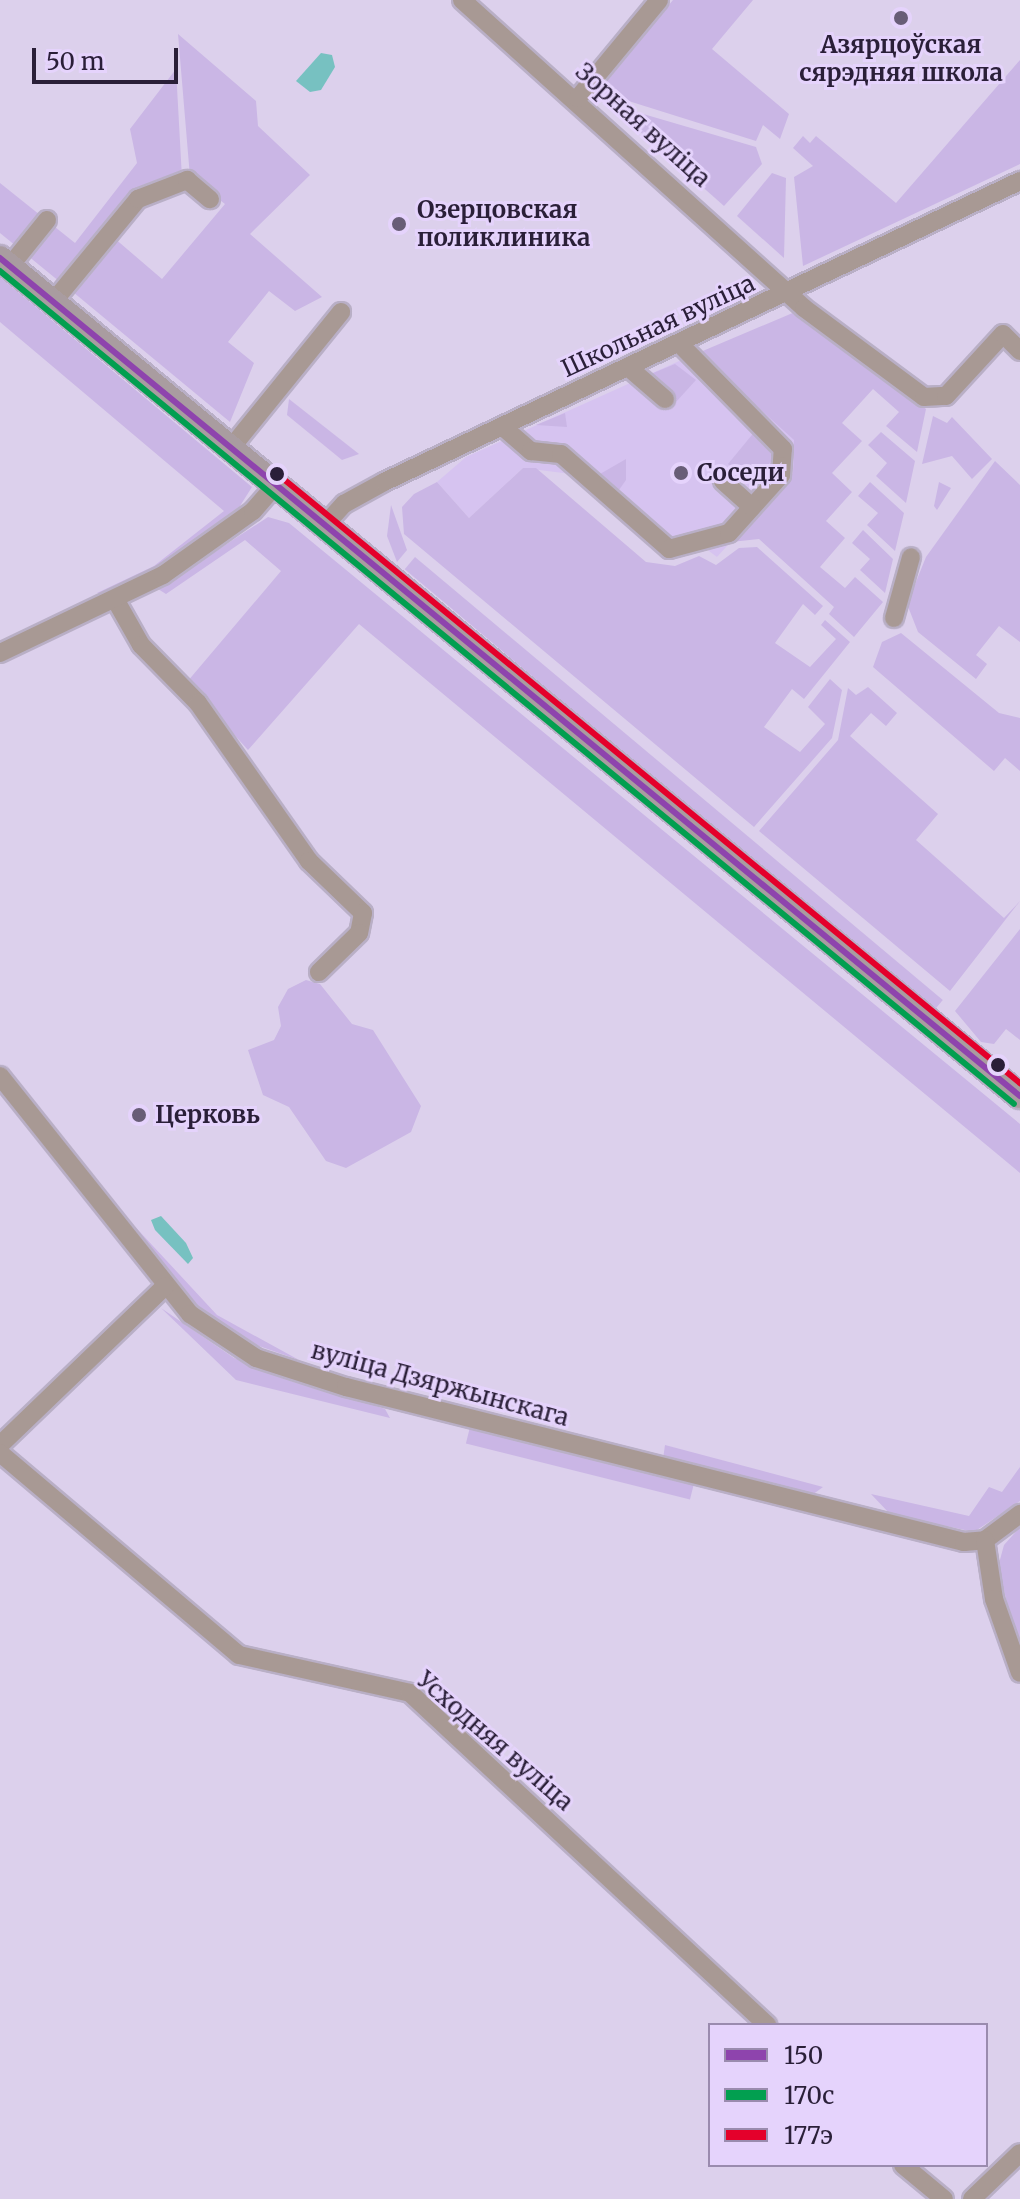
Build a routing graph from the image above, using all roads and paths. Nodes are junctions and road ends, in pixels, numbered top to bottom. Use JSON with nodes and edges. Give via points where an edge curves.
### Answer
{"nodes":[{"id":1,"x":462,"y":0,"type":"edge"},
{"id":2,"x":659,"y":0,"type":"edge"},
{"id":3,"x":578,"y":98,"type":"junction"},
{"id":4,"x":1020,"y":181,"type":"edge"},
{"id":5,"x":210,"y":199,"type":"dead end"},
{"id":6,"x":47,"y":220,"type":"dead end"},
{"id":7,"x":5,"y":262,"type":"edge"},
{"id":8,"x":788,"y":291,"type":"junction"},
{"id":9,"x":53,"y":302,"type":"junction"},
{"id":10,"x":341,"y":312,"type":"dead end"},
{"id":11,"x":679,"y":343,"type":"junction"},
{"id":12,"x":1020,"y":351,"type":"edge"},
{"id":13,"x":628,"y":367,"type":"junction"},
{"id":14,"x":665,"y":399,"type":"dead end"},
{"id":15,"x":503,"y":427,"type":"junction"},
{"id":16,"x":231,"y":448,"type":"junction"},
{"id":17,"x":723,"y":481,"type":"dead end"},
{"id":18,"x":276,"y":485,"type":"junction"},
{"id":19,"x":752,"y":507,"type":"junction"},
{"id":20,"x":324,"y":526,"type":"junction"},
{"id":21,"x":911,"y":557,"type":"dead end"},
{"id":22,"x":115,"y":599,"type":"junction"},
{"id":23,"x":894,"y":618,"type":"dead end"},
{"id":24,"x":0,"y":653,"type":"edge"},
{"id":25,"x":319,"y":972,"type":"dead end"},
{"id":26,"x":0,"y":1076,"type":"edge"},
{"id":27,"x":1020,"y":1096,"type":"edge"},
{"id":28,"x":165,"y":1286,"type":"junction"},
{"id":29,"x":0,"y":1445,"type":"edge"},
{"id":30,"x":0,"y":1453,"type":"edge"},
{"id":31,"x":1020,"y":1514,"type":"edge"},
{"id":32,"x":985,"y":1540,"type":"junction"},
{"id":33,"x":1020,"y":1673,"type":"edge"},
{"id":34,"x":765,"y":2023,"type":"edge"},
{"id":35,"x":1020,"y":2153,"type":"edge"},
{"id":36,"x":905,"y":2167,"type":"edge"},
{"id":37,"x":944,"y":2199,"type":"edge"},
{"id":38,"x":972,"y":2199,"type":"edge"}],
"edges":[{"from":1,"to":3,"type":"street","name":"Зорная вуліца"},
{"from":2,"to":3,"type":"street"},
{"from":3,"to":8,"type":"street","name":"Зорная вуліца"},
{"from":4,"to":8,"type":"street","name":"Школьная вуліца"},
{"from":5,"to":9,"type":"street","via":[[187,180],[138,199]]},
{"from":6,"to":7,"type":"street"},
{"from":7,"to":9,"type":"main road"},
{"from":8,"to":11,"type":"street","name":"Школьная вуліца"},
{"from":8,"to":12,"type":"street","name":"Зорная вуліца","via":[[924,397],[946,396],[1003,334]]},
{"from":9,"to":16,"type":"main road"},
{"from":10,"to":16,"type":"street"},
{"from":11,"to":13,"type":"street","name":"Школьная вуліца"},
{"from":11,"to":19,"type":"street","via":[[783,449],[781,475]]},
{"from":13,"to":14,"type":"street"},
{"from":13,"to":15,"type":"street","name":"Школьная вуліца"},
{"from":15,"to":19,"type":"street","via":[[531,451],[561,454],[669,549],[729,533]]},
{"from":15,"to":20,"type":"street","name":"Школьная вуліца","via":[[355,496]]},
{"from":16,"to":18,"type":"main road"},
{"from":17,"to":19,"type":"street"},
{"from":18,"to":20,"type":"main road"},
{"from":18,"to":22,"type":"street","via":[[212,541]]},
{"from":20,"to":27,"type":"main road"},
{"from":21,"to":23,"type":"street"},
{"from":22,"to":24,"type":"street"},
{"from":22,"to":25,"type":"street","via":[[141,645],[198,703],[309,861],[363,913],[359,933]]},
{"from":26,"to":28,"type":"street","name":"вуліца Дзяржынскага"},
{"from":28,"to":29,"type":"street"},
{"from":28,"to":32,"type":"street","name":"вуліца Дзяржынскага","via":[[231,1345],[346,1387],[964,1542]]},
{"from":30,"to":34,"type":"street","name":"Усходняя вуліца","via":[[239,1655],[410,1693]]},
{"from":31,"to":32,"type":"street"},
{"from":32,"to":33,"type":"street","via":[[994,1599]]},
{"from":35,"to":38,"type":"street"},
{"from":36,"to":37,"type":"street"}]}
